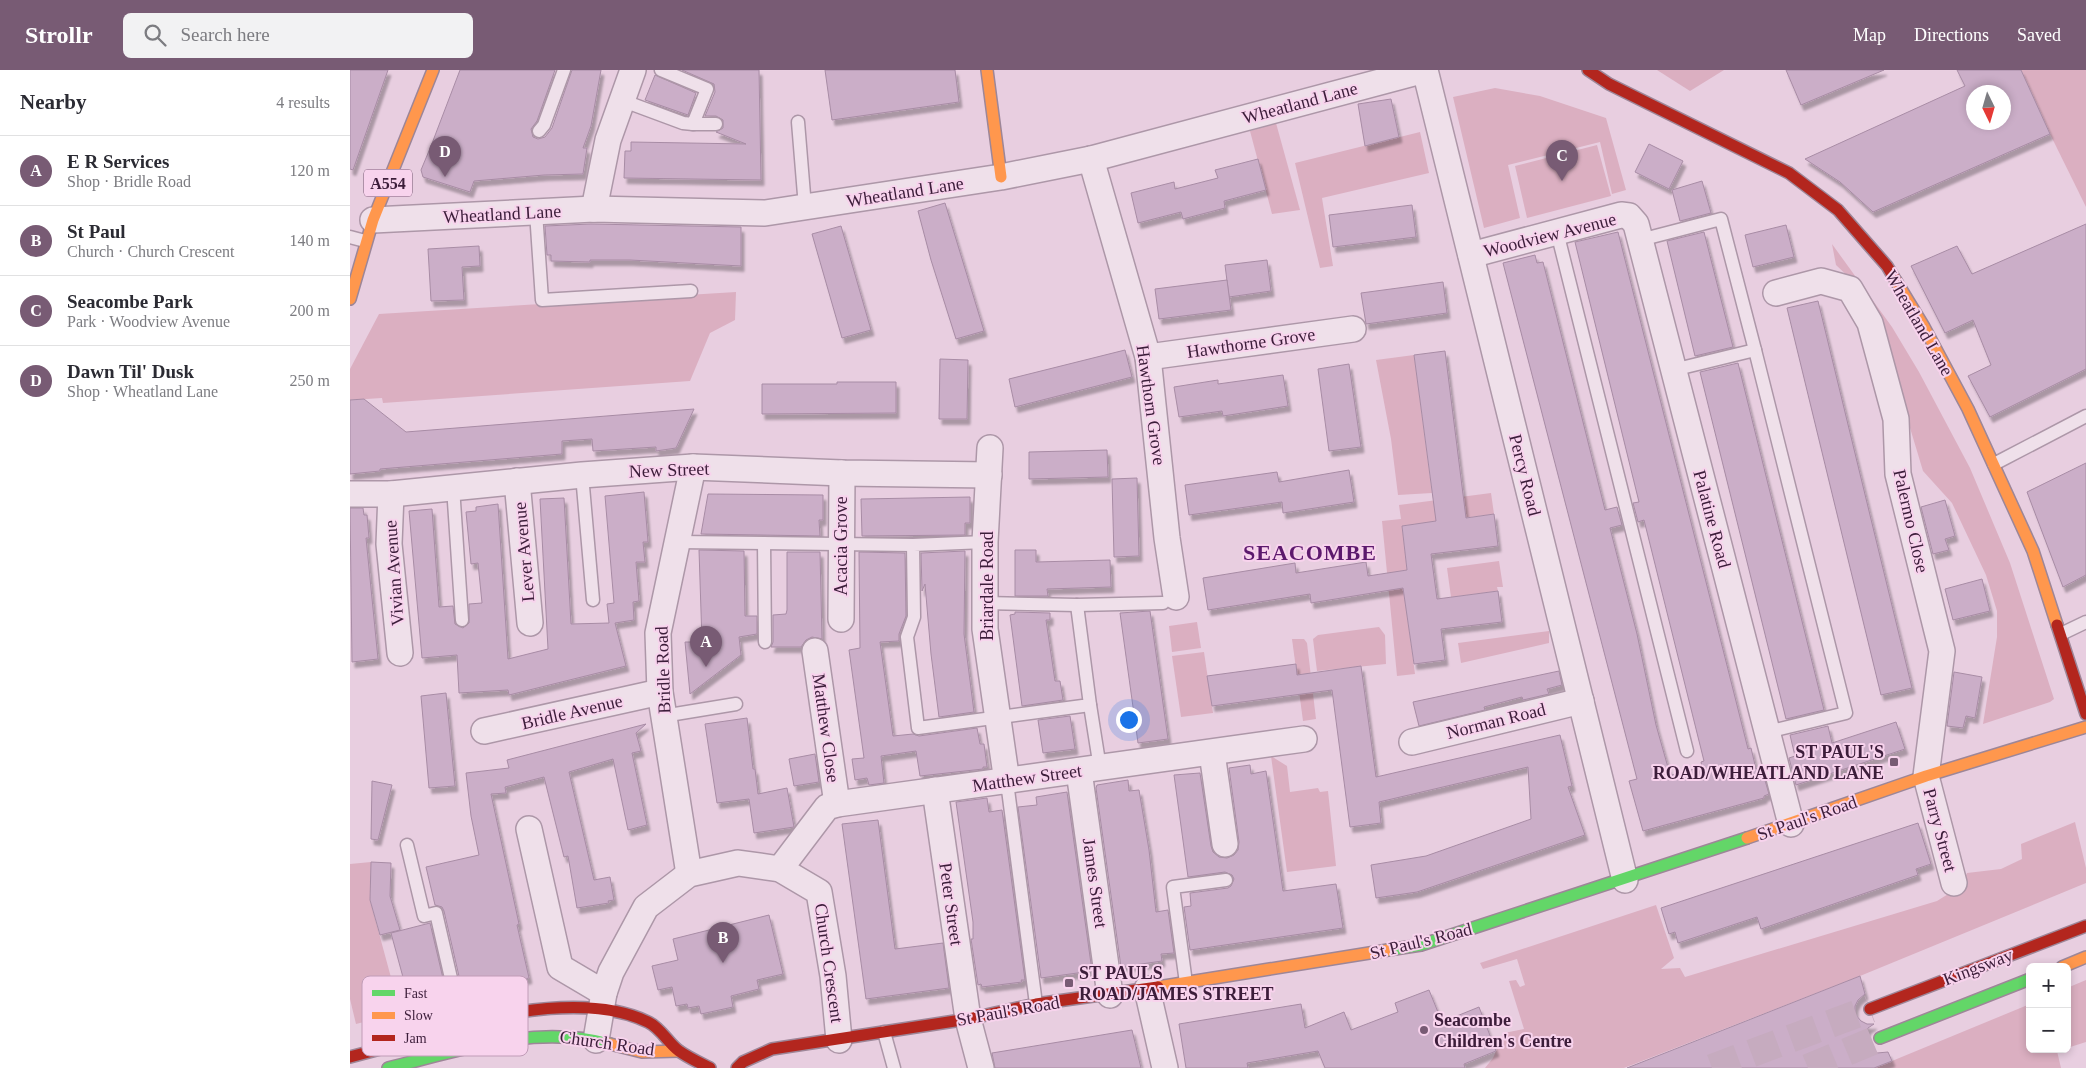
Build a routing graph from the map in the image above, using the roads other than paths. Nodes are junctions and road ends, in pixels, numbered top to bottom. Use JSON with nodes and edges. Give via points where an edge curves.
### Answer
{"nodes":[{"id":1,"x":433,"y":70,"type":"edge"},
{"id":2,"x":564,"y":70,"type":"edge"},
{"id":3,"x":633,"y":70,"type":"edge"},
{"id":4,"x":660,"y":70,"type":"edge"},
{"id":5,"x":987,"y":70,"type":"edge"},
{"id":6,"x":1425,"y":70,"type":"edge"},
{"id":7,"x":1588,"y":70,"type":"edge"},
{"id":8,"x":621,"y":100,"type":"junction"},
{"id":9,"x":798,"y":122,"type":"dead end"},
{"id":10,"x":693,"y":124,"type":"junction"},
{"id":11,"x":716,"y":124,"type":"dead end"},
{"id":12,"x":539,"y":131,"type":"dead end"},
{"id":13,"x":1091,"y":159,"type":"junction"},
{"id":14,"x":1001,"y":178,"type":"junction"},
{"id":15,"x":805,"y":207,"type":"junction"},
{"id":16,"x":594,"y":209,"type":"junction"},
{"id":17,"x":536,"y":212,"type":"junction"},
{"id":18,"x":1629,"y":216,"type":"joint"},
{"id":19,"x":369,"y":231,"type":"junction"},
{"id":20,"x":1557,"y":232,"type":"junction"},
{"id":21,"x":350,"y":237,"type":"edge"},
{"id":22,"x":1640,"y":240,"type":"junction"},
{"id":23,"x":1471,"y":255,"type":"junction"},
{"id":24,"x":690,"y":291,"type":"dead end"},
{"id":25,"x":1776,"y":293,"type":"dead end"},
{"id":26,"x":350,"y":299,"type":"edge"},
{"id":27,"x":1353,"y":329,"type":"dead end"},
{"id":28,"x":1755,"y":350,"type":"junction"},
{"id":29,"x":1148,"y":357,"type":"junction"},
{"id":30,"x":1674,"y":370,"type":"junction"},
{"id":31,"x":2086,"y":416,"type":"edge"},
{"id":32,"x":990,"y":448,"type":"dead end"},
{"id":33,"x":1994,"y":464,"type":"junction"},
{"id":34,"x":693,"y":467,"type":"junction"},
{"id":35,"x":842,"y":473,"type":"junction"},
{"id":36,"x":582,"y":475,"type":"junction"},
{"id":37,"x":989,"y":475,"type":"junction"},
{"id":38,"x":517,"y":481,"type":"junction"},
{"id":39,"x":453,"y":487,"type":"junction"},
{"id":40,"x":350,"y":494,"type":"edge"},
{"id":41,"x":390,"y":494,"type":"junction"},
{"id":42,"x":678,"y":542,"type":"junction"},
{"id":43,"x":985,"y":542,"type":"junction"},
{"id":44,"x":764,"y":543,"type":"junction"},
{"id":45,"x":841,"y":543,"type":"junction"},
{"id":46,"x":913,"y":545,"type":"junction"},
{"id":47,"x":593,"y":600,"type":"dead end"},
{"id":48,"x":1170,"y":600,"type":"joint"},
{"id":49,"x":985,"y":604,"type":"junction"},
{"id":50,"x":1078,"y":605,"type":"junction"},
{"id":51,"x":841,"y":619,"type":"dead end"},
{"id":52,"x":462,"y":620,"type":"dead end"},
{"id":53,"x":2086,"y":622,"type":"edge"},
{"id":54,"x":530,"y":623,"type":"dead end"},
{"id":55,"x":2061,"y":634,"type":"junction"},
{"id":56,"x":765,"y":642,"type":"dead end"},
{"id":57,"x":815,"y":651,"type":"dead end"},
{"id":58,"x":400,"y":653,"type":"dead end"},
{"id":59,"x":660,"y":692,"type":"junction"},
{"id":60,"x":1580,"y":701,"type":"junction"},
{"id":61,"x":736,"y":704,"type":"dead end"},
{"id":62,"x":1090,"y":705,"type":"junction"},
{"id":63,"x":2086,"y":714,"type":"edge"},
{"id":64,"x":663,"y":716,"type":"junction"},
{"id":65,"x":998,"y":717,"type":"junction"},
{"id":66,"x":2086,"y":727,"type":"edge"},
{"id":67,"x":484,"y":731,"type":"dead end"},
{"id":68,"x":1767,"y":732,"type":"junction"},
{"id":69,"x":1304,"y":739,"type":"dead end"},
{"id":70,"x":1412,"y":742,"type":"dead end"},
{"id":71,"x":1687,"y":751,"type":"dead end"},
{"id":72,"x":1212,"y":752,"type":"junction"},
{"id":73,"x":1090,"y":769,"type":"junction"},
{"id":74,"x":1926,"y":776,"type":"junction"},
{"id":75,"x":1007,"y":782,"type":"junction"},
{"id":76,"x":935,"y":790,"type":"junction"},
{"id":77,"x":837,"y":804,"type":"junction"},
{"id":78,"x":1791,"y":824,"type":"junction"},
{"id":79,"x":529,"y":829,"type":"dead end"},
{"id":80,"x":1225,"y":844,"type":"dead end"},
{"id":81,"x":407,"y":845,"type":"dead end"},
{"id":82,"x":780,"y":869,"type":"junction"},
{"id":83,"x":689,"y":874,"type":"junction"},
{"id":84,"x":1226,"y":880,"type":"dead end"},
{"id":85,"x":1626,"y":880,"type":"junction"},
{"id":86,"x":1954,"y":883,"type":"dead end"},
{"id":87,"x":2086,"y":926,"type":"edge"},
{"id":88,"x":2086,"y":957,"type":"edge"},
{"id":89,"x":2071,"y":963,"type":"edge"},
{"id":90,"x":450,"y":976,"type":"edge"},
{"id":91,"x":2026,"y":981,"type":"edge"},
{"id":92,"x":1186,"y":983,"type":"junction"},
{"id":93,"x":1147,"y":989,"type":"junction"},
{"id":94,"x":1110,"y":995,"type":"junction"},
{"id":95,"x":602,"y":1002,"type":"junction"},
{"id":96,"x":1036,"y":1004,"type":"junction"},
{"id":97,"x":1870,"y":1009,"type":"tunnel mouth"},
{"id":98,"x":528,"y":1011,"type":"edge"},
{"id":99,"x":968,"y":1019,"type":"junction"},
{"id":100,"x":884,"y":1032,"type":"junction"},
{"id":101,"x":528,"y":1037,"type":"edge"},
{"id":102,"x":1880,"y":1038,"type":"tunnel mouth"},
{"id":103,"x":596,"y":1040,"type":"junction"},
{"id":104,"x":838,"y":1040,"type":"junction"},
{"id":105,"x":679,"y":1051,"type":"junction"},
{"id":106,"x":434,"y":1056,"type":"edge"},
{"id":107,"x":388,"y":1068,"type":"edge"},
{"id":108,"x":710,"y":1068,"type":"edge"},
{"id":109,"x":737,"y":1068,"type":"edge"},
{"id":110,"x":894,"y":1068,"type":"edge"},
{"id":111,"x":981,"y":1068,"type":"edge"},
{"id":112,"x":1165,"y":1068,"type":"edge"}],
"edges":[{"from":1,"to":19,"type":"main road","number":"A554"},
{"from":2,"to":12,"type":"lane"},
{"from":3,"to":8,"type":"street"},
{"from":4,"to":10,"type":"lane","via":[[707,89]]},
{"from":5,"to":14,"type":"main road"},
{"from":6,"to":13,"type":"street","name":"Wheatland Lane"},
{"from":6,"to":23,"type":"street","name":"Percy Road"},
{"from":7,"to":33,"type":"main road","name":"Wheatland Lane","via":[[1609,84],[1790,173],[1838,210],[1892,274],[1964,401]]},
{"from":8,"to":10,"type":"lane","via":[[683,124]]},
{"from":8,"to":16,"type":"street","via":[[608,140]]},
{"from":9,"to":15,"type":"lane"},
{"from":10,"to":11,"type":"lane"},
{"from":13,"to":14,"type":"street","name":"Wheatland Lane"},
{"from":13,"to":29,"type":"street","name":"Hawthorn Grove"},
{"from":14,"to":15,"type":"street","name":"Wheatland Lane"},
{"from":15,"to":16,"type":"street","name":"Wheatland Lane","via":[[765,213]]},
{"from":16,"to":17,"type":"street","name":"Wheatland Lane"},
{"from":17,"to":19,"type":"street","name":"Wheatland Lane"},
{"from":17,"to":24,"type":"lane","via":[[542,300]]},
{"from":18,"to":20,"type":"street","name":"Woodview Avenue","via":[[1621,215]]},
{"from":18,"to":22,"type":"street","name":"Palatine Road","via":[[1636,224]]},
{"from":19,"to":21,"type":"lane"},
{"from":19,"to":26,"type":"main road","number":"A554"},
{"from":20,"to":23,"type":"street","name":"Woodview Avenue"},
{"from":20,"to":71,"type":"lane"},
{"from":22,"to":28,"type":"lane","via":[[1721,219]]},
{"from":22,"to":30,"type":"street","name":"Palatine Road"},
{"from":23,"to":60,"type":"street","name":"Percy Road"},
{"from":25,"to":74,"type":"street","name":"Palermo Close","via":[[1821,281],[1850,289],[1870,323],[1896,419],[1898,474],[1942,651]]},
{"from":27,"to":29,"type":"street","name":"Hawthorne Grove"},
{"from":28,"to":30,"type":"lane"},
{"from":28,"to":68,"type":"lane","via":[[1846,713]]},
{"from":29,"to":48,"type":"street","name":"Hawthorn Grove","via":[[1168,538]]},
{"from":30,"to":68,"type":"street","name":"Palatine Road"},
{"from":31,"to":33,"type":"lane"},
{"from":32,"to":37,"type":"street","name":"Briardale Road"},
{"from":33,"to":55,"type":"main road","name":"Wheatland Lane","via":[[2033,551]]},
{"from":34,"to":35,"type":"street","name":"New Street"},
{"from":34,"to":36,"type":"street","name":"New Street"},
{"from":34,"to":42,"type":"street","name":"Bridle Road"},
{"from":35,"to":37,"type":"street","name":"New Street"},
{"from":35,"to":45,"type":"street","name":"Acacia Grove"},
{"from":36,"to":38,"type":"street","name":"New Street"},
{"from":36,"to":47,"type":"lane"},
{"from":37,"to":43,"type":"street","name":"Briardale Road"},
{"from":38,"to":39,"type":"street","name":"New Street"},
{"from":38,"to":54,"type":"street","name":"Lever Avenue"},
{"from":39,"to":41,"type":"street","name":"New Street"},
{"from":39,"to":52,"type":"lane"},
{"from":40,"to":41,"type":"street","name":"New Street"},
{"from":41,"to":58,"type":"street","name":"Vivian Avenue","via":[[389,544]]},
{"from":42,"to":44,"type":"lane"},
{"from":42,"to":59,"type":"street","name":"Bridle Road","via":[[658,633]]},
{"from":43,"to":46,"type":"lane"},
{"from":43,"to":49,"type":"street","name":"Briardale Road"},
{"from":44,"to":45,"type":"lane"},
{"from":44,"to":56,"type":"lane"},
{"from":45,"to":46,"type":"lane"},
{"from":45,"to":51,"type":"street","name":"Acacia Grove"},
{"from":46,"to":65,"type":"lane","via":[[914,618],[907,637],[918,728]]},
{"from":48,"to":50,"type":"lane"},
{"from":49,"to":50,"type":"lane"},
{"from":49,"to":65,"type":"street","name":"Briardale Road","via":[[984,629]]},
{"from":50,"to":62,"type":"lane"},
{"from":53,"to":55,"type":"lane"},
{"from":55,"to":63,"type":"main road","name":"Wheatland Lane"},
{"from":57,"to":77,"type":"street","name":"Matthew Close"},
{"from":59,"to":64,"type":"street","name":"Bridle Road"},
{"from":59,"to":67,"type":"street","name":"Bridle Avenue"},
{"from":60,"to":70,"type":"street","name":"Norman Road"},
{"from":60,"to":85,"type":"street","name":"Percy Road"},
{"from":61,"to":64,"type":"lane"},
{"from":62,"to":65,"type":"lane"},
{"from":62,"to":73,"type":"lane"},
{"from":64,"to":83,"type":"street","name":"Bridle Road"},
{"from":65,"to":75,"type":"street","name":"Briardale Road"},
{"from":66,"to":74,"type":"main road","name":"St Paul's Road"},
{"from":68,"to":78,"type":"street","name":"Palatine Road"},
{"from":69,"to":72,"type":"street","name":"Matthew Street"},
{"from":72,"to":73,"type":"street","name":"Matthew Street"},
{"from":72,"to":80,"type":"street"},
{"from":73,"to":75,"type":"street","name":"Matthew Street"},
{"from":73,"to":94,"type":"street","name":"James Street"},
{"from":74,"to":78,"type":"main road","name":"St Paul's Road"},
{"from":74,"to":86,"type":"street","name":"Parry Street"},
{"from":75,"to":76,"type":"street","name":"Matthew Street"},
{"from":75,"to":96,"type":"lane"},
{"from":76,"to":77,"type":"street","name":"Matthew Street"},
{"from":76,"to":99,"type":"street","name":"Peter Street"},
{"from":77,"to":82,"type":"street","via":[[828,807]]},
{"from":78,"to":85,"type":"main road","name":"St Paul's Road"},
{"from":79,"to":95,"type":"street","via":[[560,967]]},
{"from":81,"to":90,"type":"lane","via":[[424,916],[436,913]]},
{"from":82,"to":83,"type":"street","name":"Church Crescent","via":[[738,863]]},
{"from":82,"to":104,"type":"street","name":"Church Crescent","via":[[819,892],[833,976]]},
{"from":83,"to":95,"type":"street","name":"Church Crescent","via":[[646,908],[610,972]]},
{"from":84,"to":92,"type":"lane","via":[[1173,887]]},
{"from":85,"to":92,"type":"main road","name":"St Paul's Road","via":[[1421,945]]},
{"from":87,"to":97,"type":"main road","name":"Kingsway"},
{"from":88,"to":89,"type":"main road"},
{"from":91,"to":102,"type":"main road","name":"Kingsway"},
{"from":92,"to":93,"type":"main road","name":"St Paul's Road"},
{"from":93,"to":94,"type":"main road","name":"St Paul's Road"},
{"from":93,"to":112,"type":"street"},
{"from":94,"to":96,"type":"main road","name":"St Paul's Road"},
{"from":95,"to":98,"type":"main road","name":"Church Road"},
{"from":95,"to":103,"type":"street","name":"Church Crescent"},
{"from":95,"to":105,"type":"main road","name":"Church Road","via":[[650,1024]]},
{"from":96,"to":99,"type":"main road","name":"St Paul's Road"},
{"from":99,"to":100,"type":"main road","name":"St Paul's Road"},
{"from":99,"to":111,"type":"street","name":"Peter Street"},
{"from":100,"to":104,"type":"main road","name":"St Paul's Road"},
{"from":100,"to":110,"type":"lane"},
{"from":101,"to":103,"type":"main road","name":"Church Road"},
{"from":103,"to":105,"type":"main road","name":"Church Road","via":[[642,1052]]},
{"from":104,"to":109,"type":"main road","name":"St Paul's Road","via":[[772,1049],[748,1059]]},
{"from":105,"to":108,"type":"main road","name":"Church Road"},
{"from":106,"to":107,"type":"main road","name":"Church Road"}]}
